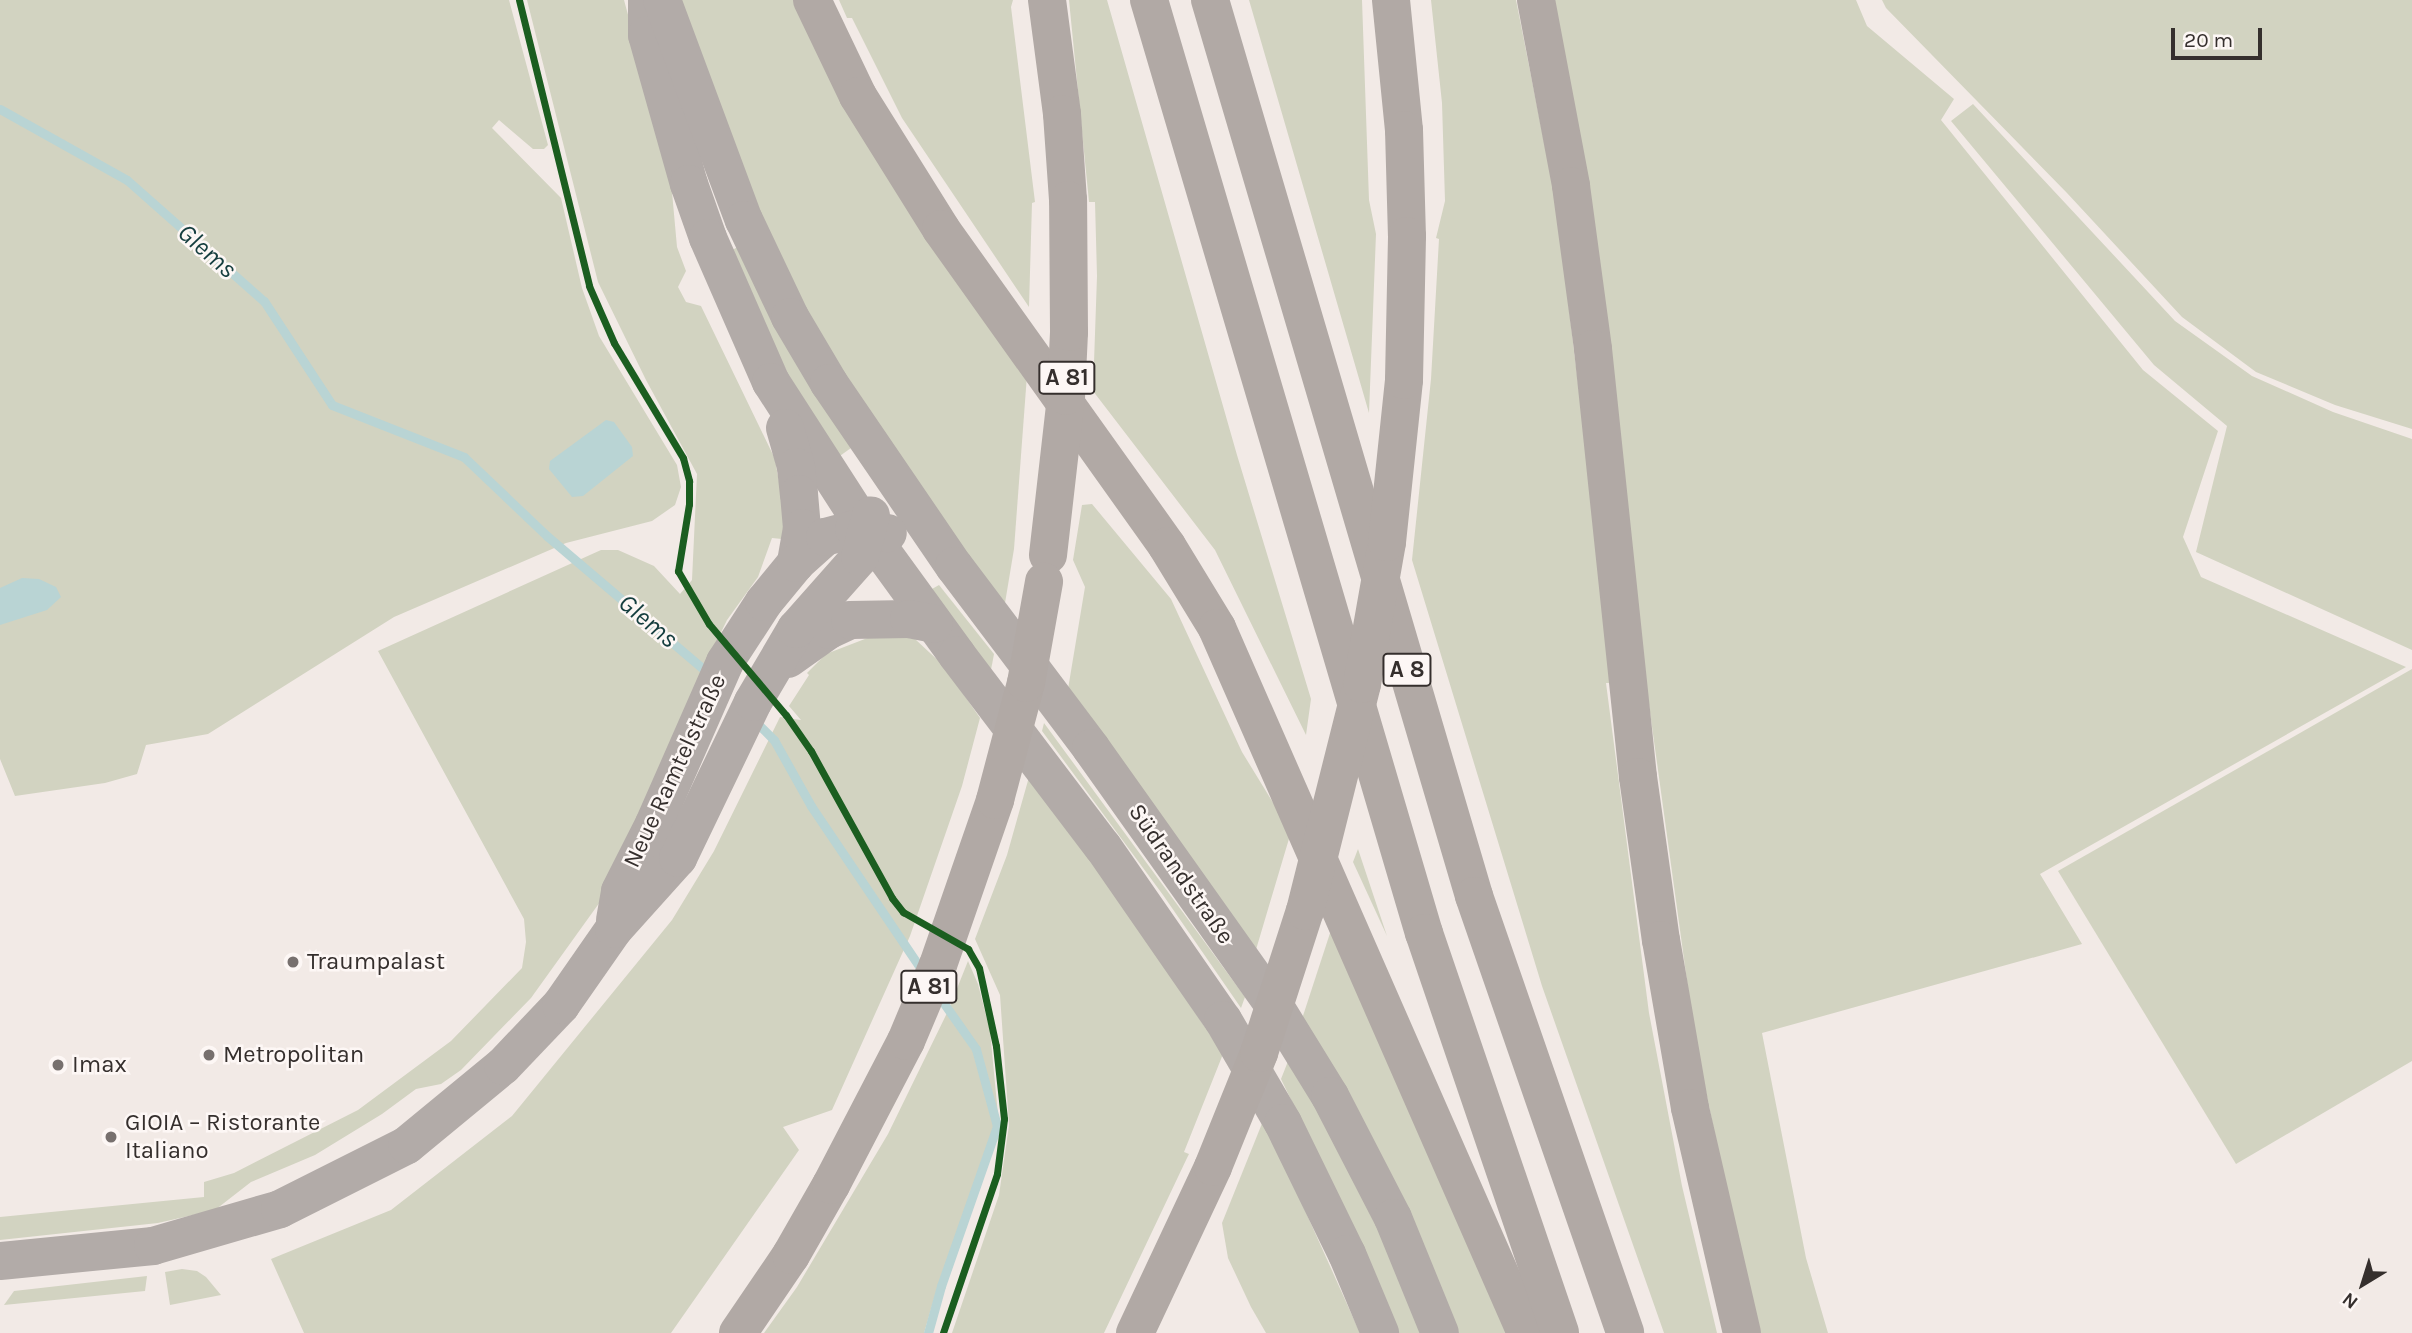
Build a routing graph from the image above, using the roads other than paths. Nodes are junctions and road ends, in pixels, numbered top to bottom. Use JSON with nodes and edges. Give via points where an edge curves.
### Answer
{"nodes":[{"id":1,"x":647,"y":0,"type":"edge"},
{"id":2,"x":662,"y":0,"type":"edge"},
{"id":3,"x":812,"y":0,"type":"edge"},
{"id":4,"x":1047,"y":0,"type":"edge"},
{"id":5,"x":1149,"y":0,"type":"edge"},
{"id":6,"x":1210,"y":0,"type":"edge"},
{"id":7,"x":1391,"y":0,"type":"edge"},
{"id":8,"x":1536,"y":0,"type":"edge"},
{"id":9,"x":771,"y":382,"type":"junction"},
{"id":10,"x":871,"y":443,"type":"junction"},
{"id":11,"x":867,"y":531,"type":"junction"},
{"id":12,"x":796,"y":563,"type":"junction"},
{"id":13,"x":954,"y":566,"type":"junction"},
{"id":14,"x":934,"y":624,"type":"junction"},
{"id":15,"x":773,"y":671,"type":"junction"},
{"id":16,"x":614,"y":929,"type":"junction"},
{"id":17,"x":0,"y":1261,"type":"edge"},
{"id":18,"x":738,"y":1333,"type":"edge"},
{"id":19,"x":1135,"y":1333,"type":"edge"},
{"id":20,"x":1380,"y":1333,"type":"edge"},
{"id":21,"x":1440,"y":1333,"type":"edge"},
{"id":22,"x":1526,"y":1333,"type":"edge"},
{"id":23,"x":1560,"y":1333,"type":"edge"},
{"id":24,"x":1625,"y":1333,"type":"edge"},
{"id":25,"x":1742,"y":1333,"type":"edge"}],
"edges":[{"from":1,"to":9,"type":"main road","via":[[650,47],[689,184]]},
{"from":2,"to":10,"type":"main road","name":"Südrandstraße","via":[[708,131],[764,265],[829,383]]},
{"from":3,"to":22,"type":"highway","via":[[858,96],[941,229],[1114,469],[1217,628]]},
{"from":4,"to":18,"type":"highway","number":"A 81","bridge":true,"via":[[1068,200],[1069,332],[1046,569],[1026,683],[981,846],[933,978],[865,1124],[791,1255]]},
{"from":5,"to":23,"type":"highway","number":"A 8","via":[[1424,933]]},
{"from":6,"to":24,"type":"highway","number":"A 8","via":[[1474,896]]},
{"from":7,"to":19,"type":"highway","bridge":true,"via":[[1404,130],[1404,380],[1387,542],[1362,684],[1305,911],[1259,1053],[1213,1167]]},
{"from":8,"to":25,"type":"highway","via":[[1571,186],[1638,777],[1661,940],[1690,1108]]},
{"from":9,"to":11,"type":"main road","name":"Südrandstraße"},
{"from":9,"to":12,"type":"main road","via":[[796,467],[802,528]]},
{"from":10,"to":11,"type":"main road","via":[[876,491]]},
{"from":10,"to":13,"type":"main road","name":"Südrandstraße"},
{"from":11,"to":12,"type":"main road","name":"Neue Ramtelstraße","via":[[854,529],[825,537]]},
{"from":11,"to":13,"type":"main road","via":[[929,542]]},
{"from":11,"to":14,"type":"main road","name":"Südrandstraße"},
{"from":11,"to":15,"type":"main road","name":"Neue Ramtelstraße","via":[[860,557],[796,629]]},
{"from":12,"to":16,"type":"main road","name":"Neue Ramtelstraße","via":[[741,635],[620,891]]},
{"from":13,"to":21,"type":"main road","name":"Südrandstraße","via":[[1091,748],[1277,1010],[1330,1096],[1393,1218]]},
{"from":14,"to":15,"type":"main road","via":[[909,619],[850,620]]},
{"from":14,"to":20,"type":"main road","name":"Südrandstraße","via":[[1103,847],[1223,1020],[1283,1123]]},
{"from":15,"to":16,"type":"main road","name":"Neue Ramtelstraße","via":[[678,858]]},
{"from":16,"to":17,"type":"main road","name":"Neue Ramtelstraße","via":[[547,1021],[503,1066],[407,1145],[280,1209],[198,1235],[153,1246]]}]}
